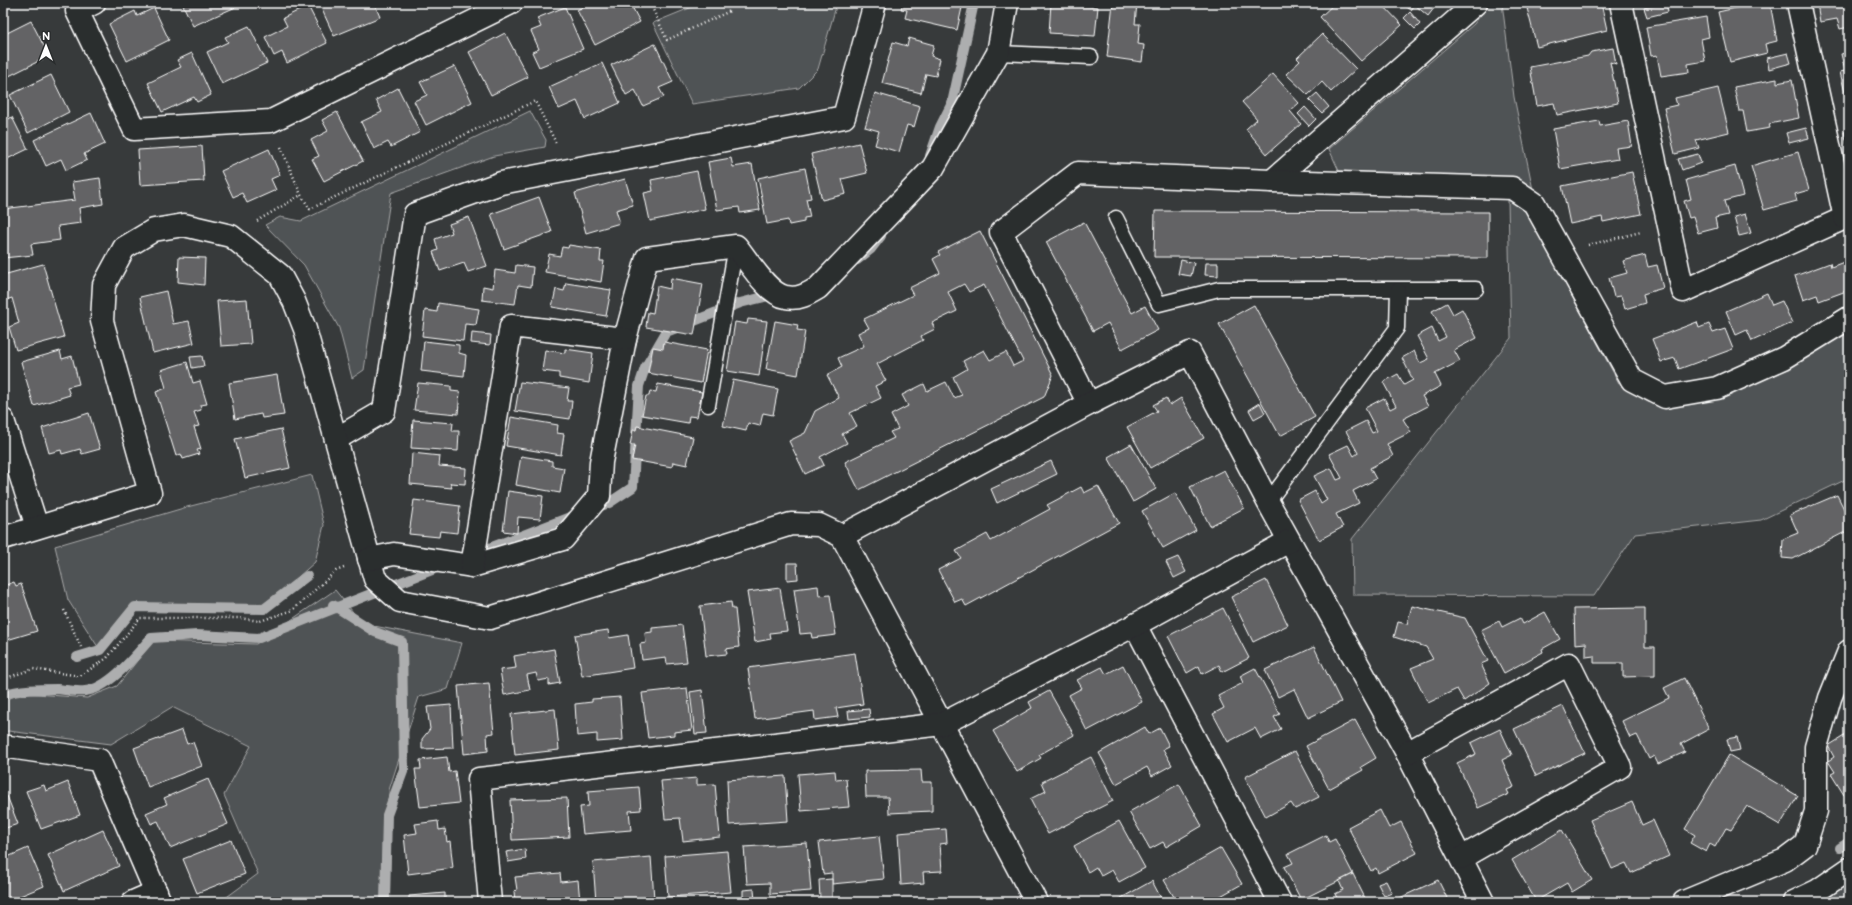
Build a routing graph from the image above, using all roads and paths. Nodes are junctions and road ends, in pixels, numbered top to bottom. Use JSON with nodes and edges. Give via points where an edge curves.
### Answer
{"nodes":[{"id":1,"x":94,"y":3,"type":"edge"},
{"id":2,"x":511,"y":3,"type":"edge"},
{"id":3,"x":650,"y":3,"type":"edge"},
{"id":4,"x":875,"y":3,"type":"edge"},
{"id":5,"x":1007,"y":3,"type":"edge"},
{"id":6,"x":1476,"y":3,"type":"edge"},
{"id":7,"x":1621,"y":3,"type":"edge"},
{"id":8,"x":1798,"y":3,"type":"edge"},
{"id":9,"x":730,"y":11,"type":"dead end"},
{"id":10,"x":998,"y":53,"type":"junction"},
{"id":11,"x":1091,"y":57,"type":"dead end"},
{"id":12,"x":271,"y":121,"type":"junction"},
{"id":13,"x":570,"y":170,"type":"junction"},
{"id":14,"x":1272,"y":181,"type":"junction"},
{"id":15,"x":301,"y":195,"type":"junction"},
{"id":16,"x":1847,"y":217,"type":"edge"},
{"id":17,"x":1116,"y":218,"type":"dead end"},
{"id":18,"x":1669,"y":226,"type":"junction"},
{"id":19,"x":231,"y":236,"type":"junction"},
{"id":20,"x":736,"y":246,"type":"junction"},
{"id":21,"x":1561,"y":251,"type":"junction"},
{"id":22,"x":1476,"y":289,"type":"dead end"},
{"id":23,"x":1398,"y":290,"type":"junction"},
{"id":24,"x":1849,"y":318,"type":"edge"},
{"id":25,"x":625,"y":339,"type":"junction"},
{"id":26,"x":1089,"y":404,"type":"junction"},
{"id":27,"x":708,"y":405,"type":"dead end"},
{"id":28,"x":3,"y":420,"type":"edge"},
{"id":29,"x":336,"y":439,"type":"junction"},
{"id":30,"x":1268,"y":502,"type":"junction"},
{"id":31,"x":37,"y":527,"type":"junction"},
{"id":32,"x":842,"y":536,"type":"junction"},
{"id":33,"x":3,"y":538,"type":"edge"},
{"id":34,"x":1289,"y":541,"type":"junction"},
{"id":35,"x":472,"y":566,"type":"junction"},
{"id":36,"x":372,"y":569,"type":"junction"},
{"id":37,"x":64,"y":610,"type":"dead end"},
{"id":38,"x":1135,"y":625,"type":"junction"},
{"id":39,"x":81,"y":648,"type":"dead end"},
{"id":40,"x":1849,"y":651,"type":"edge"},
{"id":41,"x":3,"y":679,"type":"edge"},
{"id":42,"x":942,"y":724,"type":"junction"},
{"id":43,"x":3,"y":750,"type":"edge"},
{"id":44,"x":1407,"y":753,"type":"junction"},
{"id":45,"x":1461,"y":858,"type":"junction"},
{"id":46,"x":1849,"y":869,"type":"edge"},
{"id":47,"x":158,"y":897,"type":"edge"},
{"id":48,"x":133,"y":902,"type":"edge"},
{"id":49,"x":490,"y":902,"type":"edge"},
{"id":50,"x":1036,"y":902,"type":"edge"},
{"id":51,"x":1280,"y":902,"type":"edge"},
{"id":52,"x":1483,"y":902,"type":"edge"},
{"id":53,"x":1684,"y":902,"type":"edge"},
{"id":54,"x":1794,"y":902,"type":"edge"}],
"edges":[{"from":1,"to":12,"type":"street","via":[[77,11],[134,129]]},
{"from":2,"to":12,"type":"street"},
{"from":3,"to":9,"type":"path","via":[[667,40]]},
{"from":4,"to":13,"type":"street","via":[[844,117]]},
{"from":5,"to":10,"type":"street"},
{"from":6,"to":14,"type":"street"},
{"from":7,"to":18,"type":"street"},
{"from":8,"to":16,"type":"street"},
{"from":10,"to":11,"type":"lane"},
{"from":10,"to":20,"type":"street","via":[[933,168],[818,288],[804,296],[785,297],[770,289]]},
{"from":12,"to":15,"type":"path"},
{"from":13,"to":15,"type":"path","via":[[535,101],[310,209]]},
{"from":13,"to":29,"type":"street","via":[[501,183],[415,214],[384,411]]},
{"from":14,"to":21,"type":"street","via":[[1512,188],[1534,203]]},
{"from":14,"to":26,"type":"street","via":[[1078,173],[1001,232]]},
{"from":15,"to":19,"type":"path"},
{"from":16,"to":18,"type":"street","via":[[1683,291]]},
{"from":17,"to":23,"type":"lane","via":[[1159,304],[1218,289]]},
{"from":18,"to":21,"type":"path"},
{"from":19,"to":29,"type":"street","via":[[280,275],[294,301],[305,329]]},
{"from":19,"to":31,"type":"street","via":[[184,225],[154,230],[124,248],[104,285],[102,321],[150,493]]},
{"from":20,"to":25,"type":"street","via":[[647,258]]},
{"from":20,"to":27,"type":"lane"},
{"from":21,"to":24,"type":"street","via":[[1632,380],[1665,397],[1717,388],[1784,358]]},
{"from":22,"to":23,"type":"lane"},
{"from":23,"to":30,"type":"lane","via":[[1397,328]]},
{"from":25,"to":35,"type":"street","via":[[600,462],[599,496],[562,538]]},
{"from":25,"to":35,"type":"street","via":[[511,326]]},
{"from":26,"to":30,"type":"street","via":[[1190,354]]},
{"from":26,"to":32,"type":"street"},
{"from":28,"to":31,"type":"street"},
{"from":29,"to":36,"type":"street"},
{"from":30,"to":34,"type":"street"},
{"from":31,"to":33,"type":"street"},
{"from":32,"to":36,"type":"street","via":[[819,525],[791,524],[490,618],[400,601]]},
{"from":32,"to":42,"type":"street"},
{"from":34,"to":38,"type":"street"},
{"from":34,"to":44,"type":"street"},
{"from":35,"to":36,"type":"street","via":[[394,554]]},
{"from":36,"to":41,"type":"path","via":[[336,571],[293,610],[260,621],[239,618],[140,618],[107,658],[80,676],[33,669]]},
{"from":37,"to":39,"type":"path"},
{"from":38,"to":42,"type":"street"},
{"from":38,"to":51,"type":"street"},
{"from":40,"to":53,"type":"street","via":[[1830,698],[1816,747],[1816,811],[1805,845],[1785,860]]},
{"from":42,"to":49,"type":"street","via":[[479,779]]},
{"from":42,"to":50,"type":"street"},
{"from":43,"to":47,"type":"street","via":[[9,747],[99,760]]},
{"from":44,"to":45,"type":"street"},
{"from":44,"to":45,"type":"street","via":[[1569,664],[1620,768]]},
{"from":45,"to":52,"type":"street"},
{"from":46,"to":54,"type":"street","via":[[1817,891]]},
{"from":47,"to":48,"type":"street"}]}
